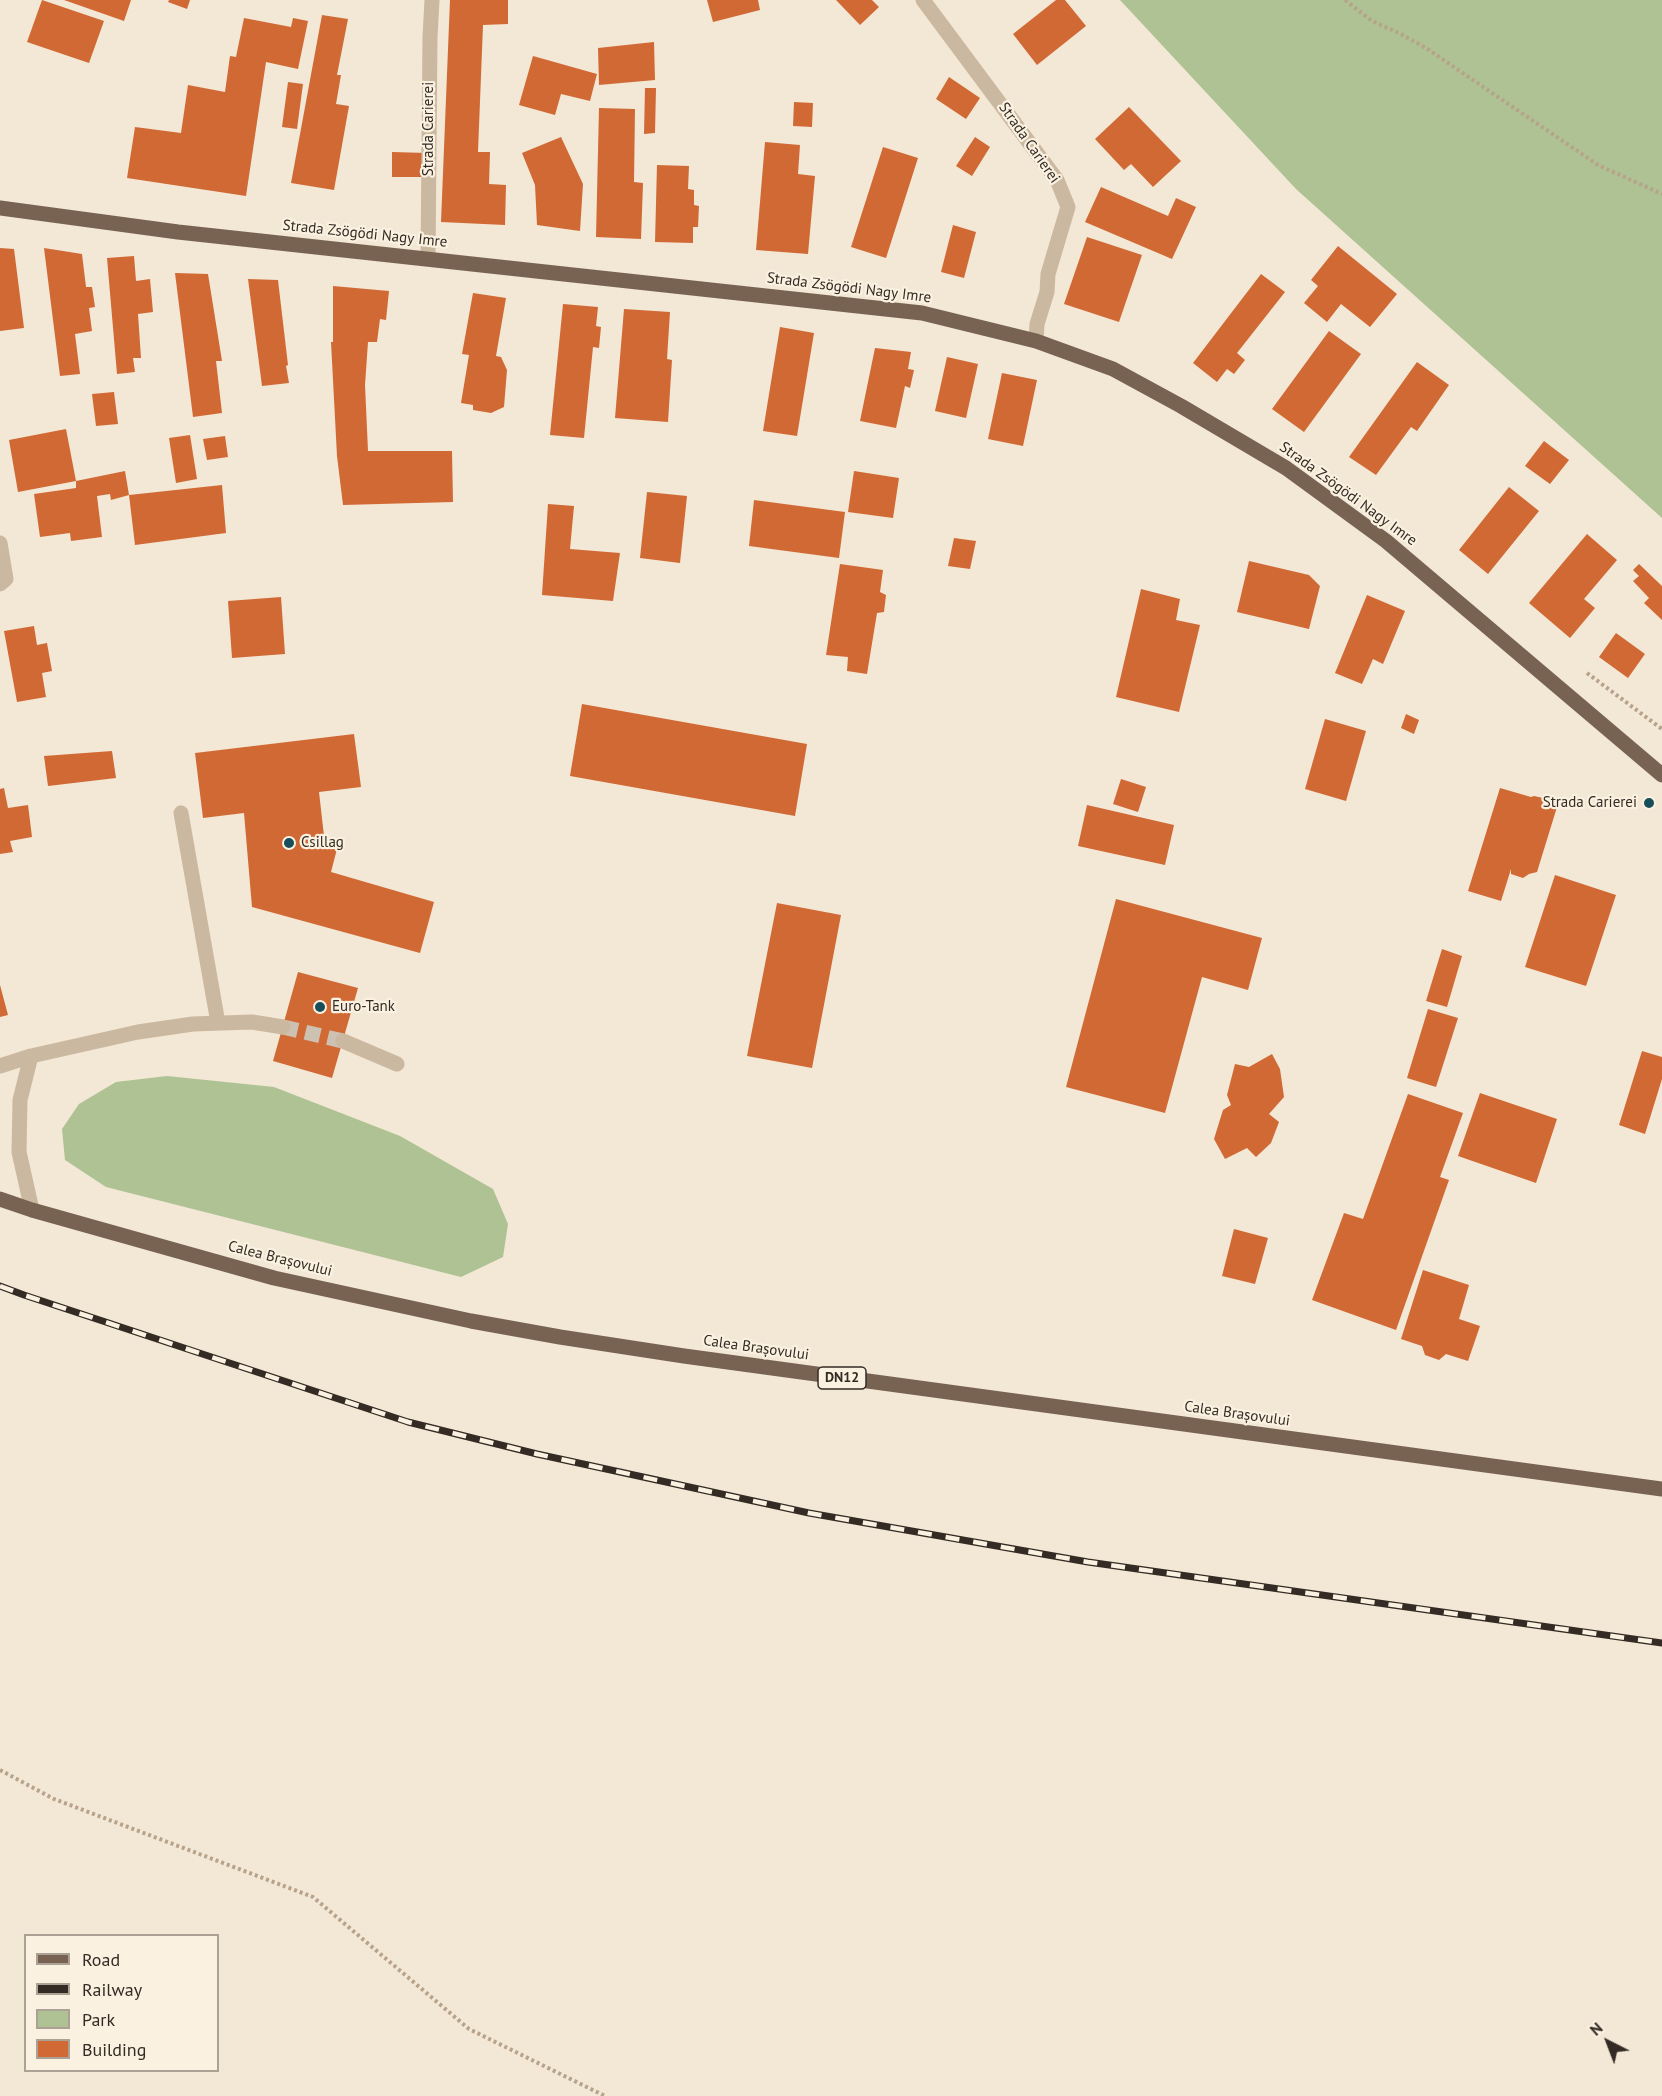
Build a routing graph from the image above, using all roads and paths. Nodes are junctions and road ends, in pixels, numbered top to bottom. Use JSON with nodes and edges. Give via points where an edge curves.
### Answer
{"nodes":[{"id":1,"x":432,"y":0,"type":"edge"},
{"id":2,"x":923,"y":0,"type":"edge"},
{"id":3,"x":1345,"y":0,"type":"edge"},
{"id":4,"x":1662,"y":194,"type":"edge"},
{"id":5,"x":0,"y":208,"type":"edge"},
{"id":6,"x":428,"y":258,"type":"junction"},
{"id":7,"x":1036,"y":341,"type":"junction"},
{"id":8,"x":0,"y":543,"type":"edge"},
{"id":9,"x":0,"y":584,"type":"edge"},
{"id":10,"x":1587,"y":672,"type":"dead end"},
{"id":11,"x":1662,"y":729,"type":"edge"},
{"id":12,"x":1662,"y":775,"type":"edge"},
{"id":13,"x":181,"y":813,"type":"dead end"},
{"id":14,"x":218,"y":1023,"type":"junction"},
{"id":15,"x":283,"y":1027,"type":"tunnel mouth"},
{"id":16,"x":343,"y":1041,"type":"tunnel mouth"},
{"id":17,"x":31,"y":1056,"type":"junction"},
{"id":18,"x":397,"y":1064,"type":"dead end"},
{"id":19,"x":0,"y":1066,"type":"edge"},
{"id":20,"x":0,"y":1199,"type":"edge"},
{"id":21,"x":32,"y":1210,"type":"junction"},
{"id":22,"x":1662,"y":1489,"type":"edge"},
{"id":23,"x":0,"y":1770,"type":"edge"},
{"id":24,"x":605,"y":2096,"type":"edge"}],
"edges":[{"from":1,"to":6,"type":"street","name":"Strada Carierei"},
{"from":2,"to":7,"type":"street","name":"Strada Carierei","via":[[1057,180],[1068,207],[1048,274]]},
{"from":3,"to":4,"type":"path","via":[[1372,21],[1426,48],[1598,165]]},
{"from":5,"to":6,"type":"main road","name":"Strada Zsögödi Nagy Imre","via":[[178,232]]},
{"from":6,"to":7,"type":"main road","name":"Strada Zsögödi Nagy Imre","via":[[922,313]]},
{"from":7,"to":12,"type":"main road","name":"Strada Zsögödi Nagy Imre","via":[[1113,369],[1286,468],[1386,541]]},
{"from":8,"to":9,"type":"street","via":[[6,579]]},
{"from":10,"to":11,"type":"path"},
{"from":13,"to":14,"type":"street"},
{"from":14,"to":15,"type":"street","via":[[252,1022]]},
{"from":14,"to":17,"type":"street","via":[[138,1032]]},
{"from":16,"to":18,"type":"street"},
{"from":17,"to":19,"type":"street"},
{"from":17,"to":21,"type":"street","via":[[20,1100],[19,1152]]},
{"from":20,"to":21,"type":"main road","name":"Calea Brașovului","number":"DN12"},
{"from":21,"to":22,"type":"main road","name":"Calea Brașovului","number":"DN12","via":[[274,1278],[560,1337]]},
{"from":23,"to":24,"type":"path","via":[[54,1800],[313,1897],[469,2029]]}]}
